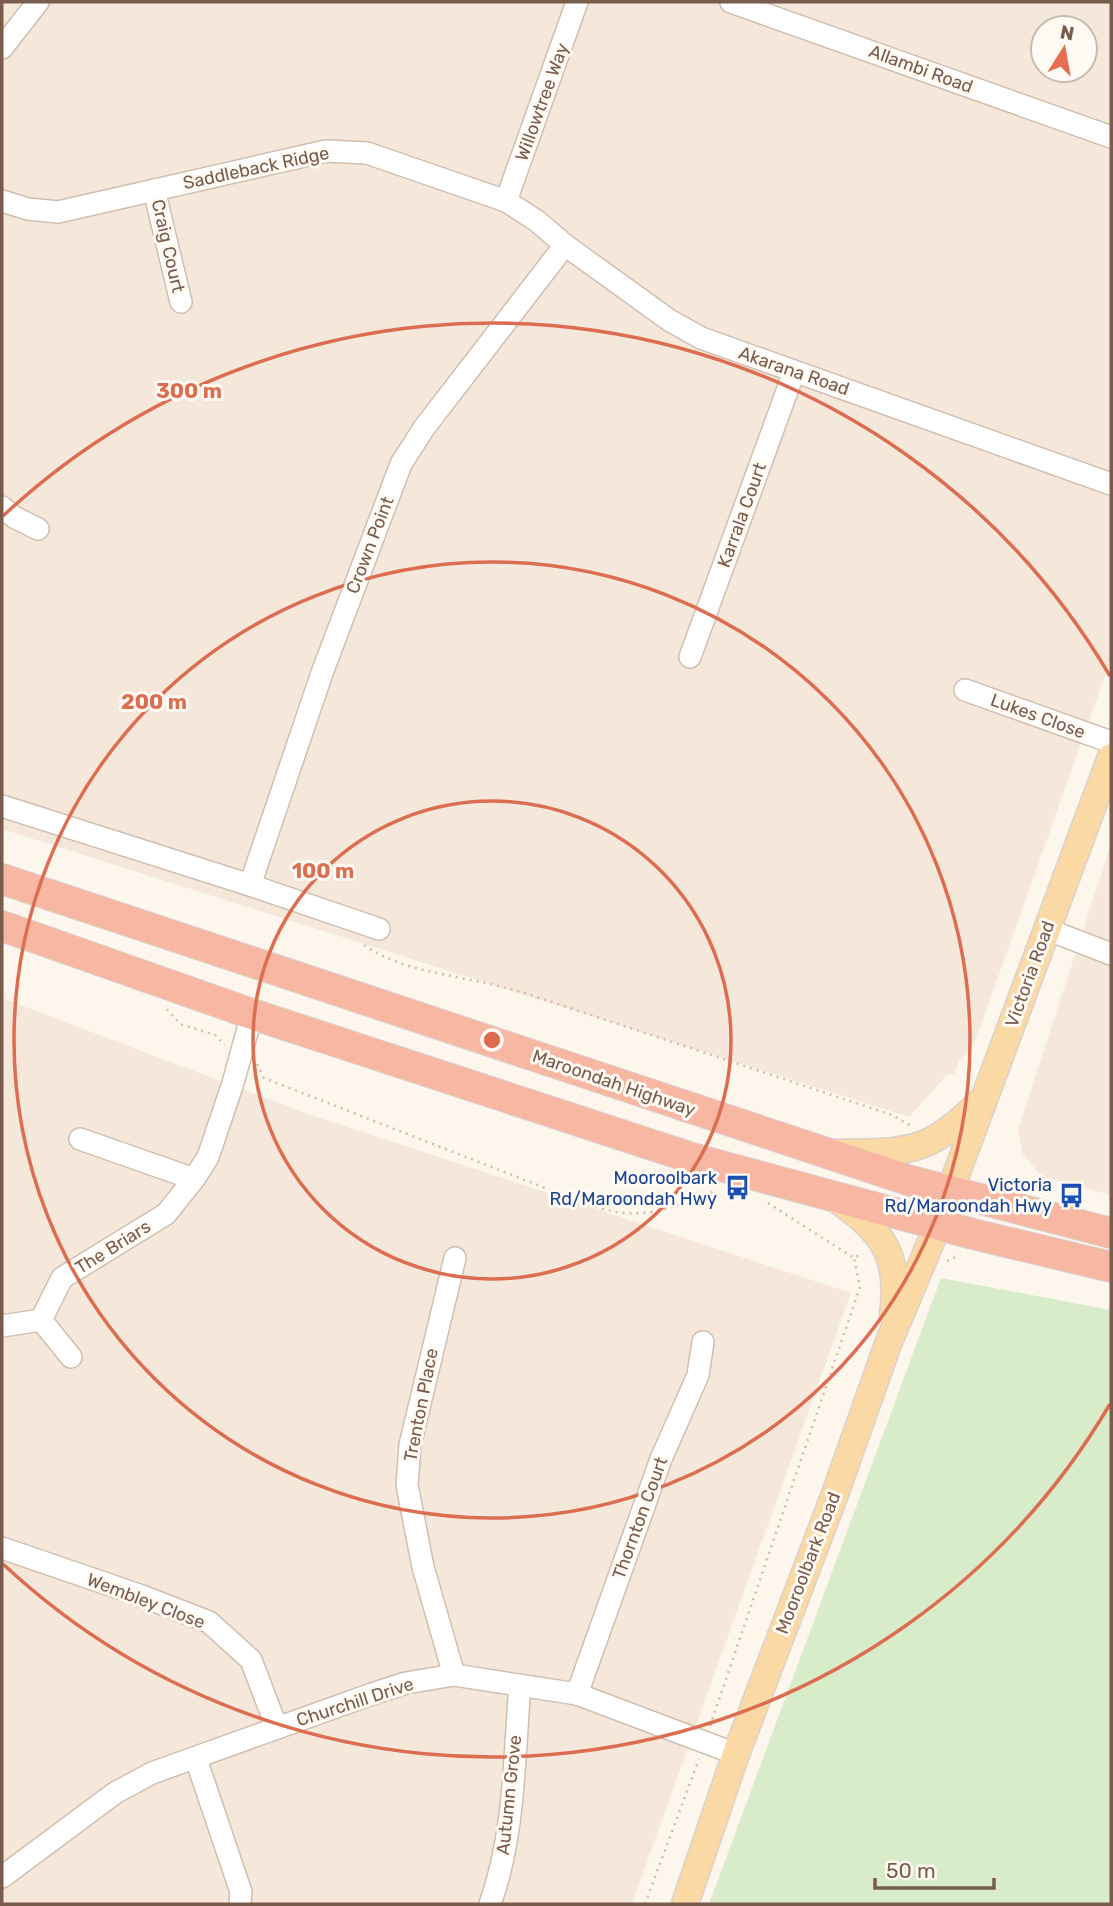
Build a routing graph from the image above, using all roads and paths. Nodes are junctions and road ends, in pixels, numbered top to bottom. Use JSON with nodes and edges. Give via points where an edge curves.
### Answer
{"nodes":[{"id":1,"x":38,"y":2,"type":"edge"},
{"id":2,"x":577,"y":2,"type":"edge"},
{"id":3,"x":731,"y":2,"type":"edge"},
{"id":4,"x":2,"y":48,"type":"edge"},
{"id":5,"x":1111,"y":137,"type":"edge"},
{"id":6,"x":154,"y":190,"type":"junction"},
{"id":7,"x":2,"y":201,"type":"edge"},
{"id":8,"x":506,"y":201,"type":"junction"},
{"id":9,"x":565,"y":246,"type":"junction"},
{"id":10,"x":181,"y":302,"type":"dead end"},
{"id":11,"x":794,"y":372,"type":"junction"},
{"id":12,"x":1111,"y":484,"type":"edge"},
{"id":13,"x":2,"y":507,"type":"edge"},
{"id":14,"x":38,"y":529,"type":"dead end"},
{"id":15,"x":690,"y":657,"type":"dead end"},
{"id":16,"x":965,"y":690,"type":"dead end"},
{"id":17,"x":1111,"y":742,"type":"edge"},
{"id":18,"x":1111,"y":757,"type":"edge"},
{"id":19,"x":2,"y":806,"type":"edge"},
{"id":20,"x":2,"y":879,"type":"edge"},
{"id":21,"x":250,"y":885,"type":"junction"},
{"id":22,"x":357,"y":921,"type":"junction"},
{"id":23,"x":2,"y":926,"type":"edge"},
{"id":24,"x":379,"y":929,"type":"dead end"},
{"id":25,"x":1046,"y":929,"type":"junction"},
{"id":26,"x":1111,"y":954,"type":"edge"},
{"id":27,"x":252,"y":1014,"type":"junction"},
{"id":28,"x":242,"y":1054,"type":"junction"},
{"id":29,"x":986,"y":1096,"type":"junction"},
{"id":30,"x":80,"y":1139,"type":"dead end"},
{"id":31,"x":925,"y":1145,"type":"junction"},
{"id":32,"x":827,"y":1153,"type":"junction"},
{"id":33,"x":194,"y":1179,"type":"junction"},
{"id":34,"x":724,"y":1188,"type":"dead end"},
{"id":35,"x":950,"y":1191,"type":"junction"},
{"id":36,"x":833,"y":1197,"type":"junction"},
{"id":37,"x":760,"y":1198,"type":"dead end"},
{"id":38,"x":938,"y":1225,"type":"junction"},
{"id":39,"x":1111,"y":1233,"type":"edge"},
{"id":40,"x":883,"y":1243,"type":"junction"},
{"id":41,"x":455,"y":1258,"type":"dead end"},
{"id":42,"x":854,"y":1258,"type":"junction"},
{"id":43,"x":1111,"y":1267,"type":"edge"},
{"id":44,"x":41,"y":1320,"type":"junction"},
{"id":45,"x":2,"y":1326,"type":"edge"},
{"id":46,"x":702,"y":1342,"type":"dead end"},
{"id":47,"x":888,"y":1344,"type":"junction"},
{"id":48,"x":71,"y":1357,"type":"dead end"},
{"id":49,"x":2,"y":1548,"type":"edge"},
{"id":50,"x":453,"y":1675,"type":"junction"},
{"id":51,"x":520,"y":1685,"type":"junction"},
{"id":52,"x":577,"y":1694,"type":"junction"},
{"id":53,"x":277,"y":1728,"type":"junction"},
{"id":54,"x":705,"y":1742,"type":"junction"},
{"id":55,"x":736,"y":1754,"type":"junction"},
{"id":56,"x":196,"y":1759,"type":"junction"},
{"id":57,"x":3,"y":1873,"type":"edge"},
{"id":58,"x":240,"y":1904,"type":"edge"},
{"id":59,"x":490,"y":1904,"type":"edge"},
{"id":60,"x":645,"y":1904,"type":"edge"},
{"id":61,"x":685,"y":1904,"type":"edge"}],
"edges":[{"from":1,"to":4,"type":"street"},
{"from":2,"to":8,"type":"street","name":"Willowtree Way"},
{"from":3,"to":5,"type":"street","name":"Allambi Road"},
{"from":6,"to":7,"type":"street","name":"Saddleback Ridge","via":[[58,212]]},
{"from":6,"to":8,"type":"street","name":"Saddleback Ridge","via":[[326,150],[368,153]]},
{"from":6,"to":10,"type":"street","name":"Craig Court"},
{"from":8,"to":9,"type":"street","name":"Akarana Road"},
{"from":9,"to":11,"type":"street","name":"Akarana Road","via":[[701,338]]},
{"from":9,"to":21,"type":"street","name":"Crown Point","via":[[401,464],[322,673]]},
{"from":11,"to":12,"type":"street","name":"Akarana Road"},
{"from":11,"to":15,"type":"street","name":"Karrala Court"},
{"from":13,"to":14,"type":"street"},
{"from":16,"to":17,"type":"street","name":"Lukes Close"},
{"from":18,"to":25,"type":"main road","name":"Victoria Road"},
{"from":19,"to":21,"type":"street"},
{"from":20,"to":32,"type":"highway","name":"Maroondah Highway"},
{"from":21,"to":22,"type":"street"},
{"from":22,"to":24,"type":"street"},
{"from":22,"to":31,"type":"path","via":[[354,932],[360,942],[407,967],[540,998],[892,1115],[909,1124]]},
{"from":23,"to":27,"type":"highway"},
{"from":25,"to":26,"type":"street"},
{"from":25,"to":29,"type":"main road","name":"Victoria Road"},
{"from":27,"to":28,"type":"street","name":"The Briars"},
{"from":27,"to":36,"type":"highway","via":[[695,1159]]},
{"from":28,"to":33,"type":"street","name":"The Briars","via":[[208,1157]]},
{"from":28,"to":34,"type":"path","via":[[254,1059],[264,1078],[606,1210],[650,1212]]},
{"from":29,"to":31,"type":"main road"},
{"from":29,"to":35,"type":"main road","name":"Victoria Road"},
{"from":30,"to":33,"type":"street"},
{"from":31,"to":32,"type":"main road","via":[[904,1151]]},
{"from":32,"to":35,"type":"highway","name":"Maroondah Highway"},
{"from":33,"to":44,"type":"street","name":"The Briars","via":[[166,1214],[62,1279]]},
{"from":35,"to":38,"type":"highway"},
{"from":35,"to":39,"type":"highway","name":"Maroondah Highway"},
{"from":36,"to":38,"type":"highway"},
{"from":36,"to":40,"type":"main road","via":[[863,1218]]},
{"from":37,"to":42,"type":"path"},
{"from":38,"to":43,"type":"highway"},
{"from":38,"to":47,"type":"main road","name":"Mooroolbark Road"},
{"from":40,"to":42,"type":"path"},
{"from":40,"to":47,"type":"main road","via":[[896,1282]]},
{"from":41,"to":50,"type":"street","name":"Trenton Place","via":[[410,1445],[407,1485]]},
{"from":42,"to":54,"type":"path","via":[[860,1287]]},
{"from":44,"to":45,"type":"street"},
{"from":44,"to":48,"type":"street"},
{"from":46,"to":52,"type":"street","name":"Thornton Court","via":[[698,1375],[661,1459]]},
{"from":47,"to":55,"type":"main road","name":"Mooroolbark Road"},
{"from":49,"to":53,"type":"street","name":"Wembley Close","via":[[209,1622],[251,1660]]},
{"from":50,"to":51,"type":"street","name":"Churchill Drive"},
{"from":50,"to":53,"type":"street","name":"Churchill Drive","via":[[407,1683]]},
{"from":51,"to":52,"type":"street","name":"Churchill Drive"},
{"from":51,"to":59,"type":"street","name":"Autumn Grove","via":[[506,1843]]},
{"from":52,"to":54,"type":"street","name":"Churchill Drive"},
{"from":53,"to":56,"type":"street","name":"Churchill Drive"},
{"from":54,"to":55,"type":"street","name":"Churchill Drive"},
{"from":54,"to":60,"type":"path"},
{"from":55,"to":61,"type":"main road","name":"Mooroolbark Road"},
{"from":56,"to":57,"type":"street","name":"Churchill Drive","via":[[152,1773],[115,1793]]},
{"from":56,"to":58,"type":"street","via":[[241,1892]]}]}
